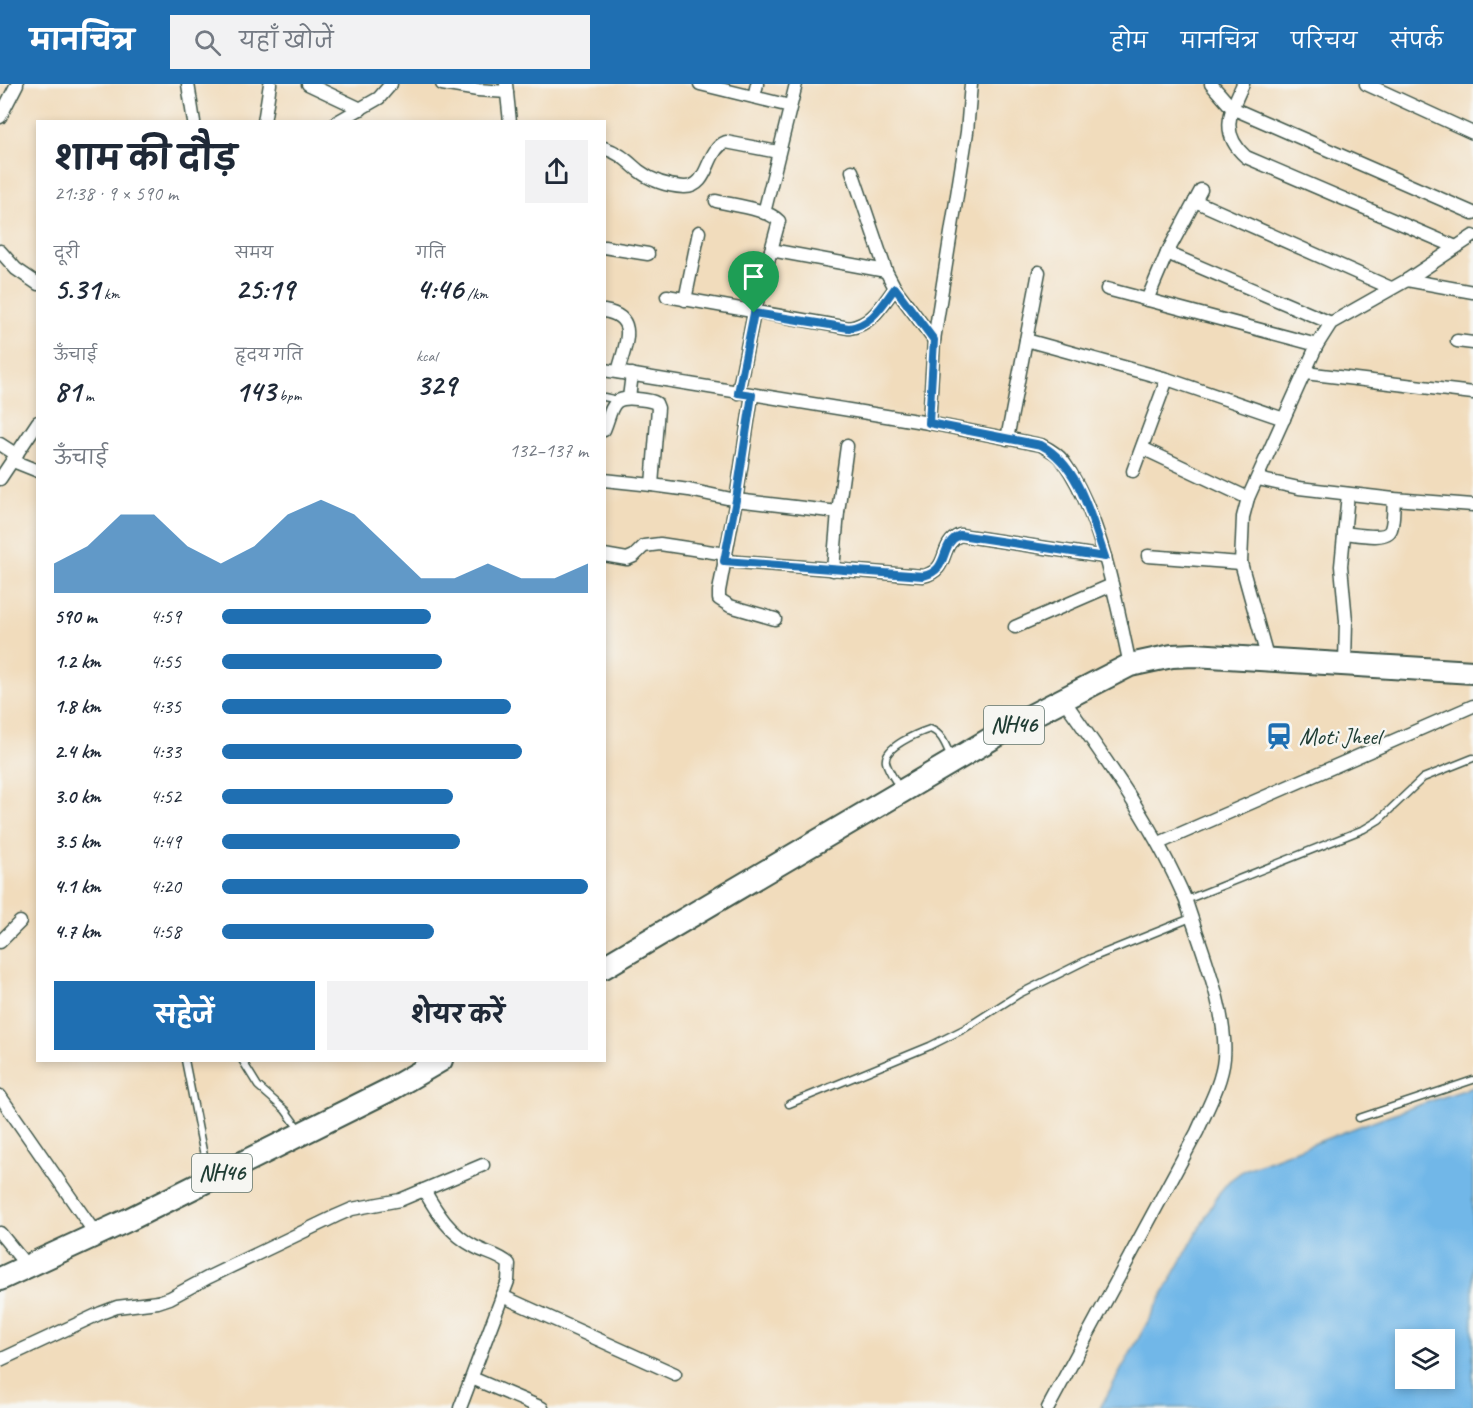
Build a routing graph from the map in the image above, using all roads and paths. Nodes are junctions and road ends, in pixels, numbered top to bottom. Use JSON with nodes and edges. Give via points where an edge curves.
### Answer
{"nodes":[{"id":1,"x":17,"y":84,"type":"edge"},
{"id":2,"x":188,"y":84,"type":"edge"},
{"id":3,"x":270,"y":84,"type":"edge"},
{"id":4,"x":308,"y":84,"type":"edge"},
{"id":5,"x":391,"y":84,"type":"edge"},
{"id":6,"x":442,"y":84,"type":"edge"},
{"id":7,"x":700,"y":84,"type":"edge"},
{"id":8,"x":757,"y":84,"type":"edge"},
{"id":9,"x":796,"y":84,"type":"edge"},
{"id":10,"x":971,"y":84,"type":"edge"},
{"id":11,"x":1211,"y":84,"type":"edge"},
{"id":12,"x":1243,"y":84,"type":"edge"},
{"id":13,"x":1366,"y":84,"type":"edge"},
{"id":14,"x":507,"y":88,"type":"edge"},
{"id":15,"x":736,"y":88,"type":"edge"},
{"id":16,"x":754,"y":97,"type":"junction"},
{"id":17,"x":790,"y":106,"type":"junction"},
{"id":18,"x":1232,"y":108,"type":"junction"},
{"id":19,"x":361,"y":109,"type":"junction"},
{"id":20,"x":0,"y":117,"type":"edge"},
{"id":21,"x":194,"y":120,"type":"edge"},
{"id":22,"x":264,"y":120,"type":"edge"},
{"id":23,"x":339,"y":120,"type":"edge"},
{"id":24,"x":510,"y":120,"type":"edge"},
{"id":25,"x":1473,"y":133,"type":"edge"},
{"id":26,"x":606,"y":149,"type":"edge"},
{"id":27,"x":778,"y":152,"type":"junction"},
{"id":28,"x":852,"y":171,"type":"dead end"},
{"id":29,"x":716,"y":201,"type":"dead end"},
{"id":30,"x":764,"y":213,"type":"junction"},
{"id":31,"x":1473,"y":213,"type":"edge"},
{"id":32,"x":699,"y":232,"type":"dead end"},
{"id":33,"x":1473,"y":236,"type":"edge"},
{"id":34,"x":606,"y":247,"type":"edge"},
{"id":35,"x":1456,"y":247,"type":"junction"},
{"id":36,"x":771,"y":250,"type":"junction"},
{"id":37,"x":0,"y":251,"type":"edge"},
{"id":38,"x":1167,"y":253,"type":"junction"},
{"id":39,"x":648,"y":254,"type":"dead end"},
{"id":40,"x":886,"y":271,"type":"junction"},
{"id":41,"x":1039,"y":272,"type":"dead end"},
{"id":42,"x":1407,"y":280,"type":"junction"},
{"id":43,"x":36,"y":283,"type":"edge"},
{"id":44,"x":895,"y":288,"type":"junction"},
{"id":45,"x":1391,"y":288,"type":"junction"},
{"id":46,"x":1107,"y":289,"type":"dead end"},
{"id":47,"x":1473,"y":292,"type":"edge"},
{"id":48,"x":667,"y":296,"type":"dead end"},
{"id":49,"x":686,"y":300,"type":"junction"},
{"id":50,"x":1147,"y":300,"type":"junction"},
{"id":51,"x":606,"y":311,"type":"edge"},
{"id":52,"x":754,"y":313,"type":"junction"},
{"id":53,"x":1331,"y":323,"type":"junction"},
{"id":54,"x":934,"y":340,"type":"junction"},
{"id":55,"x":1026,"y":340,"type":"junction"},
{"id":56,"x":1457,"y":341,"type":"dead end"},
{"id":57,"x":1473,"y":343,"type":"edge"},
{"id":58,"x":1317,"y":345,"type":"junction"},
{"id":59,"x":606,"y":370,"type":"edge"},
{"id":60,"x":618,"y":372,"type":"junction"},
{"id":61,"x":1305,"y":373,"type":"junction"},
{"id":62,"x":633,"y":374,"type":"junction"},
{"id":63,"x":1167,"y":379,"type":"junction"},
{"id":64,"x":738,"y":393,"type":"junction"},
{"id":65,"x":1473,"y":393,"type":"edge"},
{"id":66,"x":752,"y":395,"type":"junction"},
{"id":67,"x":606,"y":398,"type":"edge"},
{"id":68,"x":623,"y":399,"type":"junction"},
{"id":69,"x":1284,"y":419,"type":"junction"},
{"id":70,"x":929,"y":423,"type":"junction"},
{"id":71,"x":36,"y":425,"type":"edge"},
{"id":72,"x":606,"y":425,"type":"edge"},
{"id":73,"x":1006,"y":439,"type":"junction"},
{"id":74,"x":0,"y":444,"type":"edge"},
{"id":75,"x":847,"y":446,"type":"dead end"},
{"id":76,"x":1142,"y":448,"type":"junction"},
{"id":77,"x":15,"y":458,"type":"junction"},
{"id":78,"x":36,"y":470,"type":"edge"},
{"id":79,"x":1133,"y":471,"type":"dead end"},
{"id":80,"x":0,"y":479,"type":"edge"},
{"id":81,"x":1258,"y":479,"type":"junction"},
{"id":82,"x":606,"y":480,"type":"edge"},
{"id":83,"x":652,"y":485,"type":"junction"},
{"id":84,"x":1348,"y":494,"type":"junction"},
{"id":85,"x":1248,"y":498,"type":"junction"},
{"id":86,"x":1394,"y":499,"type":"junction"},
{"id":87,"x":736,"y":500,"type":"junction"},
{"id":88,"x":1473,"y":505,"type":"edge"},
{"id":89,"x":838,"y":512,"type":"junction"},
{"id":90,"x":1344,"y":533,"type":"junction"},
{"id":91,"x":606,"y":555,"type":"edge"},
{"id":92,"x":1148,"y":556,"type":"dead end"},
{"id":93,"x":1105,"y":557,"type":"junction"},
{"id":94,"x":725,"y":558,"type":"junction"},
{"id":95,"x":1241,"y":563,"type":"junction"},
{"id":96,"x":833,"y":570,"type":"junction"},
{"id":97,"x":1112,"y":585,"type":"junction"},
{"id":98,"x":775,"y":619,"type":"dead end"},
{"id":99,"x":1015,"y":627,"type":"dead end"},
{"id":100,"x":1268,"y":660,"type":"junction"},
{"id":101,"x":1345,"y":663,"type":"junction"},
{"id":102,"x":1130,"y":665,"type":"junction"},
{"id":103,"x":1473,"y":672,"type":"edge"},
{"id":104,"x":1063,"y":699,"type":"junction"},
{"id":105,"x":1473,"y":706,"type":"edge"},
{"id":106,"x":1473,"y":758,"type":"edge"},
{"id":107,"x":953,"y":761,"type":"junction"},
{"id":108,"x":902,"y":792,"type":"junction"},
{"id":109,"x":1159,"y":843,"type":"junction"},
{"id":110,"x":1186,"y":901,"type":"junction"},
{"id":111,"x":1191,"y":918,"type":"junction"},
{"id":112,"x":20,"y":922,"type":"dead end"},
{"id":113,"x":0,"y":942,"type":"edge"},
{"id":114,"x":606,"y":967,"type":"edge"},
{"id":115,"x":185,"y":1062,"type":"edge"},
{"id":116,"x":243,"y":1062,"type":"edge"},
{"id":117,"x":438,"y":1062,"type":"edge"},
{"id":118,"x":1473,"y":1080,"type":"edge"},
{"id":119,"x":0,"y":1096,"type":"edge"},
{"id":120,"x":789,"y":1104,"type":"dead end"},
{"id":121,"x":1359,"y":1118,"type":"dead end"},
{"id":122,"x":302,"y":1133,"type":"junction"},
{"id":123,"x":483,"y":1165,"type":"dead end"},
{"id":124,"x":208,"y":1180,"type":"junction"},
{"id":125,"x":424,"y":1190,"type":"junction"},
{"id":126,"x":0,"y":1233,"type":"edge"},
{"id":127,"x":95,"y":1233,"type":"junction"},
{"id":128,"x":27,"y":1266,"type":"junction"},
{"id":129,"x":0,"y":1279,"type":"edge"},
{"id":130,"x":502,"y":1296,"type":"junction"},
{"id":131,"x":0,"y":1360,"type":"edge"},
{"id":132,"x":675,"y":1374,"type":"dead end"},
{"id":133,"x":472,"y":1378,"type":"junction"},
{"id":134,"x":460,"y":1408,"type":"edge"},
{"id":135,"x":542,"y":1408,"type":"edge"},
{"id":136,"x":1048,"y":1408,"type":"edge"}],
"edges":[{"from":1,"to":20,"type":"street"},
{"from":2,"to":21,"type":"street"},
{"from":3,"to":22,"type":"street"},
{"from":4,"to":19,"type":"street"},
{"from":5,"to":19,"type":"street","via":[[379,98]]},
{"from":6,"to":14,"type":"street","via":[[478,90]]},
{"from":7,"to":15,"type":"street"},
{"from":8,"to":16,"type":"street"},
{"from":9,"to":17,"type":"street"},
{"from":10,"to":54,"type":"street"},
{"from":11,"to":18,"type":"street"},
{"from":12,"to":18,"type":"street"},
{"from":13,"to":25,"type":"street"},
{"from":14,"to":24,"type":"street"},
{"from":15,"to":16,"type":"street"},
{"from":16,"to":17,"type":"street"},
{"from":17,"to":27,"type":"street"},
{"from":18,"to":31,"type":"street"},
{"from":18,"to":35,"type":"street","via":[[1229,131],[1235,147],[1246,156]]},
{"from":19,"to":23,"type":"street"},
{"from":26,"to":27,"type":"street","via":[[624,156],[649,178],[692,187],[719,144]]},
{"from":27,"to":30,"type":"street"},
{"from":28,"to":40,"type":"street"},
{"from":29,"to":30,"type":"street"},
{"from":30,"to":36,"type":"street","via":[[779,221]]},
{"from":32,"to":49,"type":"street"},
{"from":33,"to":35,"type":"street"},
{"from":34,"to":39,"type":"street"},
{"from":35,"to":42,"type":"street"},
{"from":36,"to":40,"type":"street"},
{"from":36,"to":52,"type":"street"},
{"from":37,"to":43,"type":"street"},
{"from":38,"to":45,"type":"street","via":[[1198,196]]},
{"from":38,"to":50,"type":"street"},
{"from":38,"to":53,"type":"street"},
{"from":40,"to":44,"type":"street"},
{"from":41,"to":55,"type":"street"},
{"from":42,"to":45,"type":"street"},
{"from":42,"to":47,"type":"street"},
{"from":44,"to":52,"type":"street","via":[[868,322],[859,327]]},
{"from":44,"to":54,"type":"street"},
{"from":45,"to":53,"type":"street"},
{"from":46,"to":50,"type":"street"},
{"from":48,"to":49,"type":"street"},
{"from":49,"to":52,"type":"street"},
{"from":50,"to":58,"type":"street"},
{"from":51,"to":60,"type":"street","via":[[621,316],[628,330]]},
{"from":52,"to":64,"type":"street"},
{"from":53,"to":58,"type":"street"},
{"from":54,"to":70,"type":"street"},
{"from":55,"to":63,"type":"street"},
{"from":55,"to":73,"type":"street"},
{"from":56,"to":57,"type":"street"},
{"from":58,"to":61,"type":"street"},
{"from":59,"to":60,"type":"street"},
{"from":60,"to":62,"type":"street"},
{"from":61,"to":65,"type":"street"},
{"from":61,"to":69,"type":"street"},
{"from":62,"to":64,"type":"street"},
{"from":62,"to":68,"type":"street"},
{"from":63,"to":69,"type":"street"},
{"from":63,"to":76,"type":"street"},
{"from":64,"to":66,"type":"street"},
{"from":66,"to":70,"type":"street"},
{"from":66,"to":87,"type":"street"},
{"from":67,"to":68,"type":"lane"},
{"from":68,"to":72,"type":"street","via":[[614,405]]},
{"from":68,"to":83,"type":"street","via":[[652,401],[658,408]]},
{"from":69,"to":81,"type":"street"},
{"from":70,"to":73,"type":"street"},
{"from":71,"to":77,"type":"street"},
{"from":73,"to":93,"type":"street","via":[[1041,445],[1062,459],[1083,495]]},
{"from":74,"to":77,"type":"street"},
{"from":75,"to":89,"type":"street"},
{"from":76,"to":79,"type":"street"},
{"from":76,"to":85,"type":"street"},
{"from":77,"to":78,"type":"street"},
{"from":77,"to":80,"type":"street"},
{"from":81,"to":84,"type":"street"},
{"from":81,"to":85,"type":"street"},
{"from":82,"to":83,"type":"street"},
{"from":83,"to":87,"type":"street"},
{"from":84,"to":86,"type":"street"},
{"from":84,"to":90,"type":"street"},
{"from":85,"to":95,"type":"street"},
{"from":86,"to":88,"type":"street"},
{"from":86,"to":90,"type":"street","via":[[1388,534]]},
{"from":87,"to":89,"type":"street"},
{"from":87,"to":94,"type":"street"},
{"from":89,"to":96,"type":"street"},
{"from":90,"to":101,"type":"street","via":[[1341,566]]},
{"from":91,"to":94,"type":"street","via":[[627,559],[644,546],[660,544]]},
{"from":92,"to":95,"type":"street"},
{"from":93,"to":96,"type":"street","via":[[960,535],[948,543],[940,566],[923,576]]},
{"from":93,"to":97,"type":"street"},
{"from":94,"to":96,"type":"street"},
{"from":94,"to":98,"type":"street","via":[[719,591],[723,603]]},
{"from":95,"to":100,"type":"street"},
{"from":97,"to":99,"type":"street"},
{"from":97,"to":102,"type":"street"},
{"from":100,"to":101,"type":"highway","number":"NH46"},
{"from":100,"to":102,"type":"highway","number":"NH46","via":[[1194,655]]},
{"from":101,"to":103,"type":"highway","number":"NH46"},
{"from":102,"to":104,"type":"highway","number":"NH46"},
{"from":104,"to":107,"type":"highway","number":"NH46"},
{"from":104,"to":109,"type":"street"},
{"from":105,"to":109,"type":"street"},
{"from":106,"to":110,"type":"lane","via":[[1423,778],[1379,820],[1364,829]]},
{"from":107,"to":108,"type":"highway","number":"NH46"},
{"from":107,"to":108,"type":"lane","via":[[941,737],[930,729],[891,748],[886,764]]},
{"from":108,"to":114,"type":"highway","number":"NH46"},
{"from":109,"to":110,"type":"street"},
{"from":110,"to":111,"type":"street"},
{"from":111,"to":120,"type":"lane","via":[[1079,964],[930,1046]]},
{"from":111,"to":136,"type":"street","via":[[1224,1026],[1224,1059],[1216,1089],[1197,1132]]},
{"from":112,"to":113,"type":"street"},
{"from":115,"to":124,"type":"lane"},
{"from":116,"to":122,"type":"lane","via":[[258,1086],[285,1110]]},
{"from":117,"to":122,"type":"highway","number":"NH46"},
{"from":118,"to":121,"type":"lane"},
{"from":119,"to":127,"type":"street"},
{"from":122,"to":124,"type":"highway","number":"NH46"},
{"from":123,"to":125,"type":"street"},
{"from":124,"to":127,"type":"highway","number":"NH46"},
{"from":125,"to":130,"type":"street","via":[[456,1234],[509,1264]]},
{"from":125,"to":131,"type":"street","via":[[400,1200],[352,1209],[170,1298],[117,1307]]},
{"from":126,"to":128,"type":"street"},
{"from":127,"to":128,"type":"highway","number":"NH46"},
{"from":128,"to":129,"type":"highway","number":"NH46"},
{"from":130,"to":132,"type":"street"},
{"from":130,"to":133,"type":"street"},
{"from":133,"to":134,"type":"street"},
{"from":133,"to":135,"type":"street"}]}
